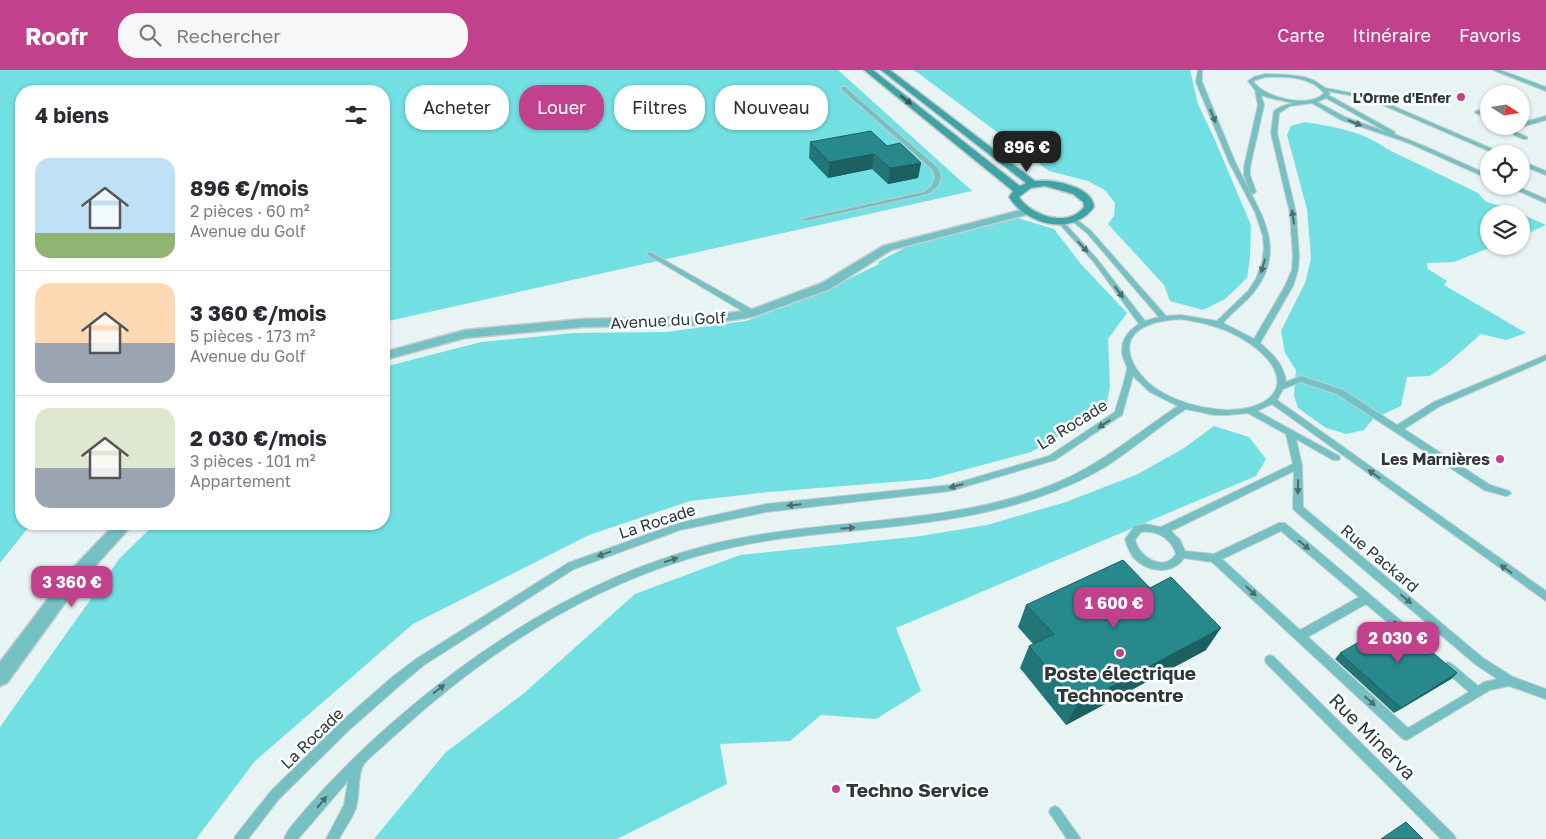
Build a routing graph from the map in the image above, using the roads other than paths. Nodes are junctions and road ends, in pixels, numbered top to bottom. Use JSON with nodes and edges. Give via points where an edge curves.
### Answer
{"nodes":[{"id":1,"x":868,"y":70,"type":"edge"},
{"id":2,"x":885,"y":70,"type":"edge"},
{"id":3,"x":1200,"y":70,"type":"edge"},
{"id":4,"x":1495,"y":70,"type":"edge"},
{"id":5,"x":1265,"y":71,"type":"edge"},
{"id":6,"x":1302,"y":73,"type":"edge"},
{"id":7,"x":843,"y":88,"type":"dead end"},
{"id":8,"x":1326,"y":89,"type":"junction"},
{"id":9,"x":1546,"y":89,"type":"edge"},
{"id":10,"x":1257,"y":90,"type":"junction"},
{"id":11,"x":1326,"y":96,"type":"junction"},
{"id":12,"x":1312,"y":101,"type":"junction"},
{"id":13,"x":1300,"y":102,"type":"junction"},
{"id":14,"x":1546,"y":118,"type":"edge"},
{"id":15,"x":1530,"y":122,"type":"edge"},
{"id":16,"x":1518,"y":135,"type":"edge"},
{"id":17,"x":1525,"y":138,"type":"dead end"},
{"id":18,"x":1402,"y":139,"type":"junction"},
{"id":19,"x":1480,"y":145,"type":"edge"},
{"id":20,"x":1530,"y":167,"type":"edge"},
{"id":21,"x":1480,"y":173,"type":"edge"},
{"id":22,"x":1546,"y":173,"type":"edge"},
{"id":23,"x":1033,"y":184,"type":"junction"},
{"id":24,"x":1019,"y":190,"type":"junction"},
{"id":25,"x":1530,"y":194,"type":"edge"},
{"id":26,"x":1546,"y":201,"type":"edge"},
{"id":27,"x":1025,"y":212,"type":"junction"},
{"id":28,"x":1260,"y":214,"type":"junction"},
{"id":29,"x":1073,"y":219,"type":"junction"},
{"id":30,"x":806,"y":220,"type":"dead end"},
{"id":31,"x":1059,"y":220,"type":"junction"},
{"id":32,"x":650,"y":254,"type":"dead end"},
{"id":33,"x":752,"y":313,"type":"junction"},
{"id":34,"x":1164,"y":318,"type":"junction"},
{"id":35,"x":1143,"y":324,"type":"junction"},
{"id":36,"x":1219,"y":324,"type":"junction"},
{"id":37,"x":1256,"y":343,"type":"junction"},
{"id":38,"x":390,"y":354,"type":"edge"},
{"id":39,"x":1546,"y":357,"type":"edge"},
{"id":40,"x":1131,"y":367,"type":"junction"},
{"id":41,"x":1281,"y":387,"type":"junction"},
{"id":42,"x":1272,"y":400,"type":"junction"},
{"id":43,"x":1186,"y":406,"type":"junction"},
{"id":44,"x":1250,"y":411,"type":"junction"},
{"id":45,"x":1398,"y":429,"type":"junction"},
{"id":46,"x":1290,"y":432,"type":"junction"},
{"id":47,"x":1336,"y":458,"type":"dead end"},
{"id":48,"x":1298,"y":465,"type":"junction"},
{"id":49,"x":1506,"y":493,"type":"dead end"},
{"id":50,"x":119,"y":530,"type":"edge"},
{"id":51,"x":1163,"y":531,"type":"junction"},
{"id":52,"x":1181,"y":554,"type":"junction"},
{"id":53,"x":1215,"y":558,"type":"junction"},
{"id":54,"x":1546,"y":597,"type":"edge"},
{"id":55,"x":1367,"y":598,"type":"junction"},
{"id":56,"x":1300,"y":636,"type":"junction"},
{"id":57,"x":1411,"y":636,"type":"edge"},
{"id":58,"x":1270,"y":660,"type":"dead end"},
{"id":59,"x":1440,"y":661,"type":"edge"},
{"id":60,"x":0,"y":677,"type":"edge"},
{"id":61,"x":1509,"y":681,"type":"junction"},
{"id":62,"x":1477,"y":692,"type":"junction"},
{"id":63,"x":1546,"y":694,"type":"edge"},
{"id":64,"x":357,"y":762,"type":"junction"},
{"id":65,"x":1055,"y":812,"type":"dead end"},
{"id":66,"x":240,"y":839,"type":"edge"},
{"id":67,"x":290,"y":839,"type":"edge"},
{"id":68,"x":332,"y":839,"type":"edge"},
{"id":69,"x":1075,"y":839,"type":"edge"},
{"id":70,"x":1450,"y":839,"type":"edge"}],
"edges":[{"from":1,"to":24,"type":"street","one_way":true},
{"from":2,"to":23,"type":"street"},
{"from":3,"to":28,"type":"lane","one_way":true,"via":[[1199,82],[1238,174]]},
{"from":4,"to":9,"type":"lane"},
{"from":5,"to":6,"type":"lane"},
{"from":5,"to":10,"type":"lane","via":[[1250,81]]},
{"from":6,"to":8,"type":"lane"},
{"from":7,"to":30,"type":"lane","via":[[936,169],[938,183],[926,193]]},
{"from":8,"to":11,"type":"lane"},
{"from":8,"to":19,"type":"lane","via":[[1370,98]]},
{"from":10,"to":13,"type":"lane","via":[[1276,98]]},
{"from":10,"to":28,"type":"lane","via":[[1260,105],[1247,175]]},
{"from":11,"to":12,"type":"lane"},
{"from":11,"to":18,"type":"lane"},
{"from":12,"to":13,"type":"lane"},
{"from":12,"to":18,"type":"lane","one_way":true,"via":[[1323,110]]},
{"from":37,"to":13,"type":"lane","one_way":true,"via":[[1295,270],[1293,213],[1274,133],[1276,112]]},
{"from":14,"to":15,"type":"lane"},
{"from":16,"to":17,"type":"lane"},
{"from":18,"to":21,"type":"lane"},
{"from":20,"to":22,"type":"lane"},
{"from":23,"to":24,"type":"street"},
{"from":23,"to":29,"type":"street","via":[[1066,187],[1084,197],[1088,210]]},
{"from":24,"to":27,"type":"street","via":[[1014,197]]},
{"from":25,"to":26,"type":"lane"},
{"from":27,"to":31,"type":"street"},
{"from":27,"to":33,"type":"street","name":"Avenue du Golf","via":[[887,248],[826,286]]},
{"from":28,"to":36,"type":"lane","one_way":true,"via":[[1268,246],[1262,272],[1248,297]]},
{"from":29,"to":31,"type":"street"},
{"from":29,"to":34,"type":"lane","via":[[1089,232]]},
{"from":31,"to":35,"type":"lane","one_way":true,"via":[[1095,260]]},
{"from":32,"to":33,"type":"lane"},
{"from":33,"to":38,"type":"street","name":"Avenue du Golf","via":[[699,321],[582,323],[466,334]]},
{"from":34,"to":35,"type":"lane"},
{"from":34,"to":36,"type":"lane"},
{"from":35,"to":40,"type":"lane","via":[[1134,330],[1125,347]]},
{"from":36,"to":37,"type":"lane"},
{"from":37,"to":41,"type":"lane","via":[[1279,368]]},
{"from":39,"to":45,"type":"lane","via":[[1437,404]]},
{"from":40,"to":43,"type":"lane","via":[[1156,391]]},
{"from":40,"to":66,"type":"lane","name":"La Rocade","one_way":true,"via":[[1119,413],[1052,458],[950,488],[766,508],[679,527],[571,566],[420,662],[395,682],[275,795]]},
{"from":41,"to":42,"type":"lane"},
{"from":41,"to":45,"type":"lane","via":[[1301,379],[1340,392]]},
{"from":42,"to":44,"type":"lane"},
{"from":54,"to":42,"type":"lane","one_way":true},
{"from":43,"to":44,"type":"lane","via":[[1223,412]]},
{"from":64,"to":43,"type":"lane","one_way":true,"via":[[478,659],[524,628],[622,577],[723,545],[808,531],[944,518],[990,509],[1029,497],[1099,466]]},
{"from":44,"to":46,"type":"lane"},
{"from":45,"to":49,"type":"lane","via":[[1487,488]]},
{"from":46,"to":47,"type":"lane"},
{"from":46,"to":48,"type":"lane","name":"Rue Packard"},
{"from":48,"to":51,"type":"lane"},
{"from":48,"to":61,"type":"lane","name":"Rue Packard","one_way":true,"via":[[1298,508],[1479,661]]},
{"from":50,"to":60,"type":"street","via":[[72,580]]},
{"from":51,"to":52,"type":"lane","via":[[1179,544]]},
{"from":51,"to":52,"type":"lane","via":[[1138,530],[1130,539],[1134,552],[1149,563],[1163,566],[1171,566]]},
{"from":52,"to":53,"type":"lane"},
{"from":53,"to":55,"type":"lane","one_way":true,"via":[[1282,526]]},
{"from":53,"to":56,"type":"lane","one_way":true},
{"from":55,"to":56,"type":"lane"},
{"from":55,"to":57,"type":"lane"},
{"from":56,"to":62,"type":"lane","one_way":true,"via":[[1407,735]]},
{"from":58,"to":70,"type":"lane","name":"Rue Minerva"},
{"from":59,"to":62,"type":"lane"},
{"from":61,"to":62,"type":"lane"},
{"from":61,"to":63,"type":"lane","name":"Rue Packard"},
{"from":67,"to":64,"type":"lane","one_way":true},
{"from":64,"to":68,"type":"lane","via":[[350,807]]},
{"from":65,"to":69,"type":"lane"}]}
